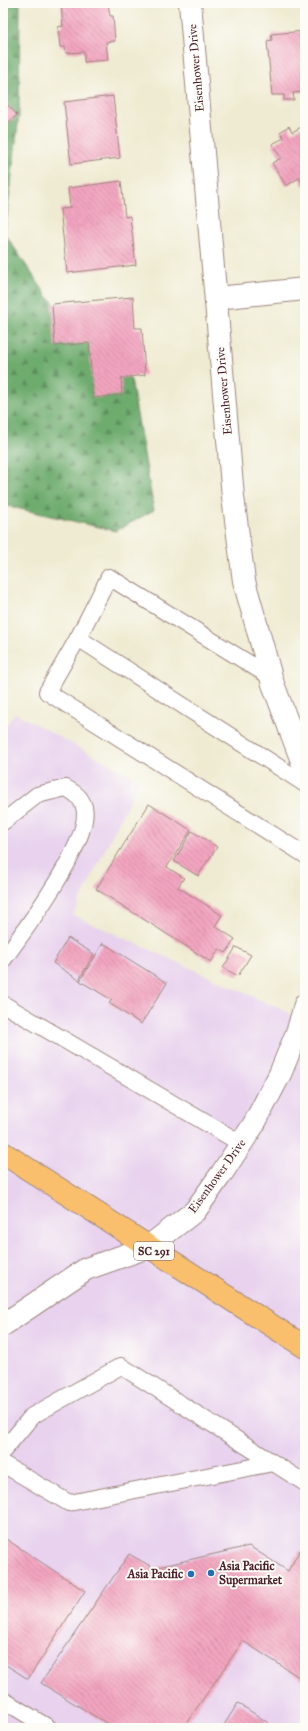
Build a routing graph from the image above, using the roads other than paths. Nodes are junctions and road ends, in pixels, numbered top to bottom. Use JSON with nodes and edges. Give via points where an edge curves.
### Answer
{"nodes":[{"id":1,"x":190,"y":3,"type":"edge"},
{"id":2,"x":305,"y":289,"type":"edge"},
{"id":3,"x":217,"y":298,"type":"junction"},
{"id":4,"x":78,"y":638,"type":"junction"},
{"id":5,"x":271,"y":677,"type":"junction"},
{"id":6,"x":305,"y":769,"type":"edge"},
{"id":7,"x":305,"y":784,"type":"edge"},
{"id":8,"x":3,"y":822,"type":"edge"},
{"id":9,"x":305,"y":855,"type":"edge"},
{"id":10,"x":3,"y":960,"type":"edge"},
{"id":11,"x":3,"y":1004,"type":"edge"},
{"id":12,"x":305,"y":1005,"type":"edge"},
{"id":13,"x":242,"y":1144,"type":"junction"},
{"id":14,"x":3,"y":1153,"type":"edge"},
{"id":15,"x":148,"y":1247,"type":"junction"},
{"id":16,"x":3,"y":1325,"type":"edge"},
{"id":17,"x":305,"y":1347,"type":"edge"},
{"id":18,"x":3,"y":1452,"type":"edge"},
{"id":19,"x":273,"y":1463,"type":"junction"},
{"id":20,"x":3,"y":1464,"type":"edge"},
{"id":21,"x":305,"y":1483,"type":"edge"},
{"id":22,"x":3,"y":1700,"type":"edge"},
{"id":23,"x":49,"y":1728,"type":"edge"}],
"edges":[{"from":1,"to":3,"type":"street","name":"Eisenhower Drive"},
{"from":2,"to":3,"type":"street"},
{"from":3,"to":5,"type":"street","name":"Eisenhower Drive","via":[[233,497],[244,581]]},
{"from":4,"to":5,"type":"lane","via":[[109,577]]},
{"from":4,"to":7,"type":"lane"},
{"from":4,"to":9,"type":"lane","via":[[47,692]]},
{"from":5,"to":6,"type":"street","name":"Eisenhower Drive"},
{"from":8,"to":10,"type":"lane","via":[[36,795],[66,788],[77,794],[84,808],[82,834],[45,902]]},
{"from":11,"to":13,"type":"lane"},
{"from":12,"to":13,"type":"street","name":"Eisenhower Drive","via":[[280,1074]]},
{"from":13,"to":15,"type":"street","name":"Eisenhower Drive","via":[[195,1211]]},
{"from":14,"to":15,"type":"main road","number":"SC 291"},
{"from":15,"to":16,"type":"street","name":"Eisenhower Drive","via":[[86,1269]]},
{"from":15,"to":17,"type":"main road","number":"SC 291"},
{"from":18,"to":19,"type":"lane","via":[[32,1416],[121,1366]]},
{"from":19,"to":20,"type":"lane","via":[[69,1503]]},
{"from":19,"to":21,"type":"lane"},
{"from":22,"to":23,"type":"lane"}]}
